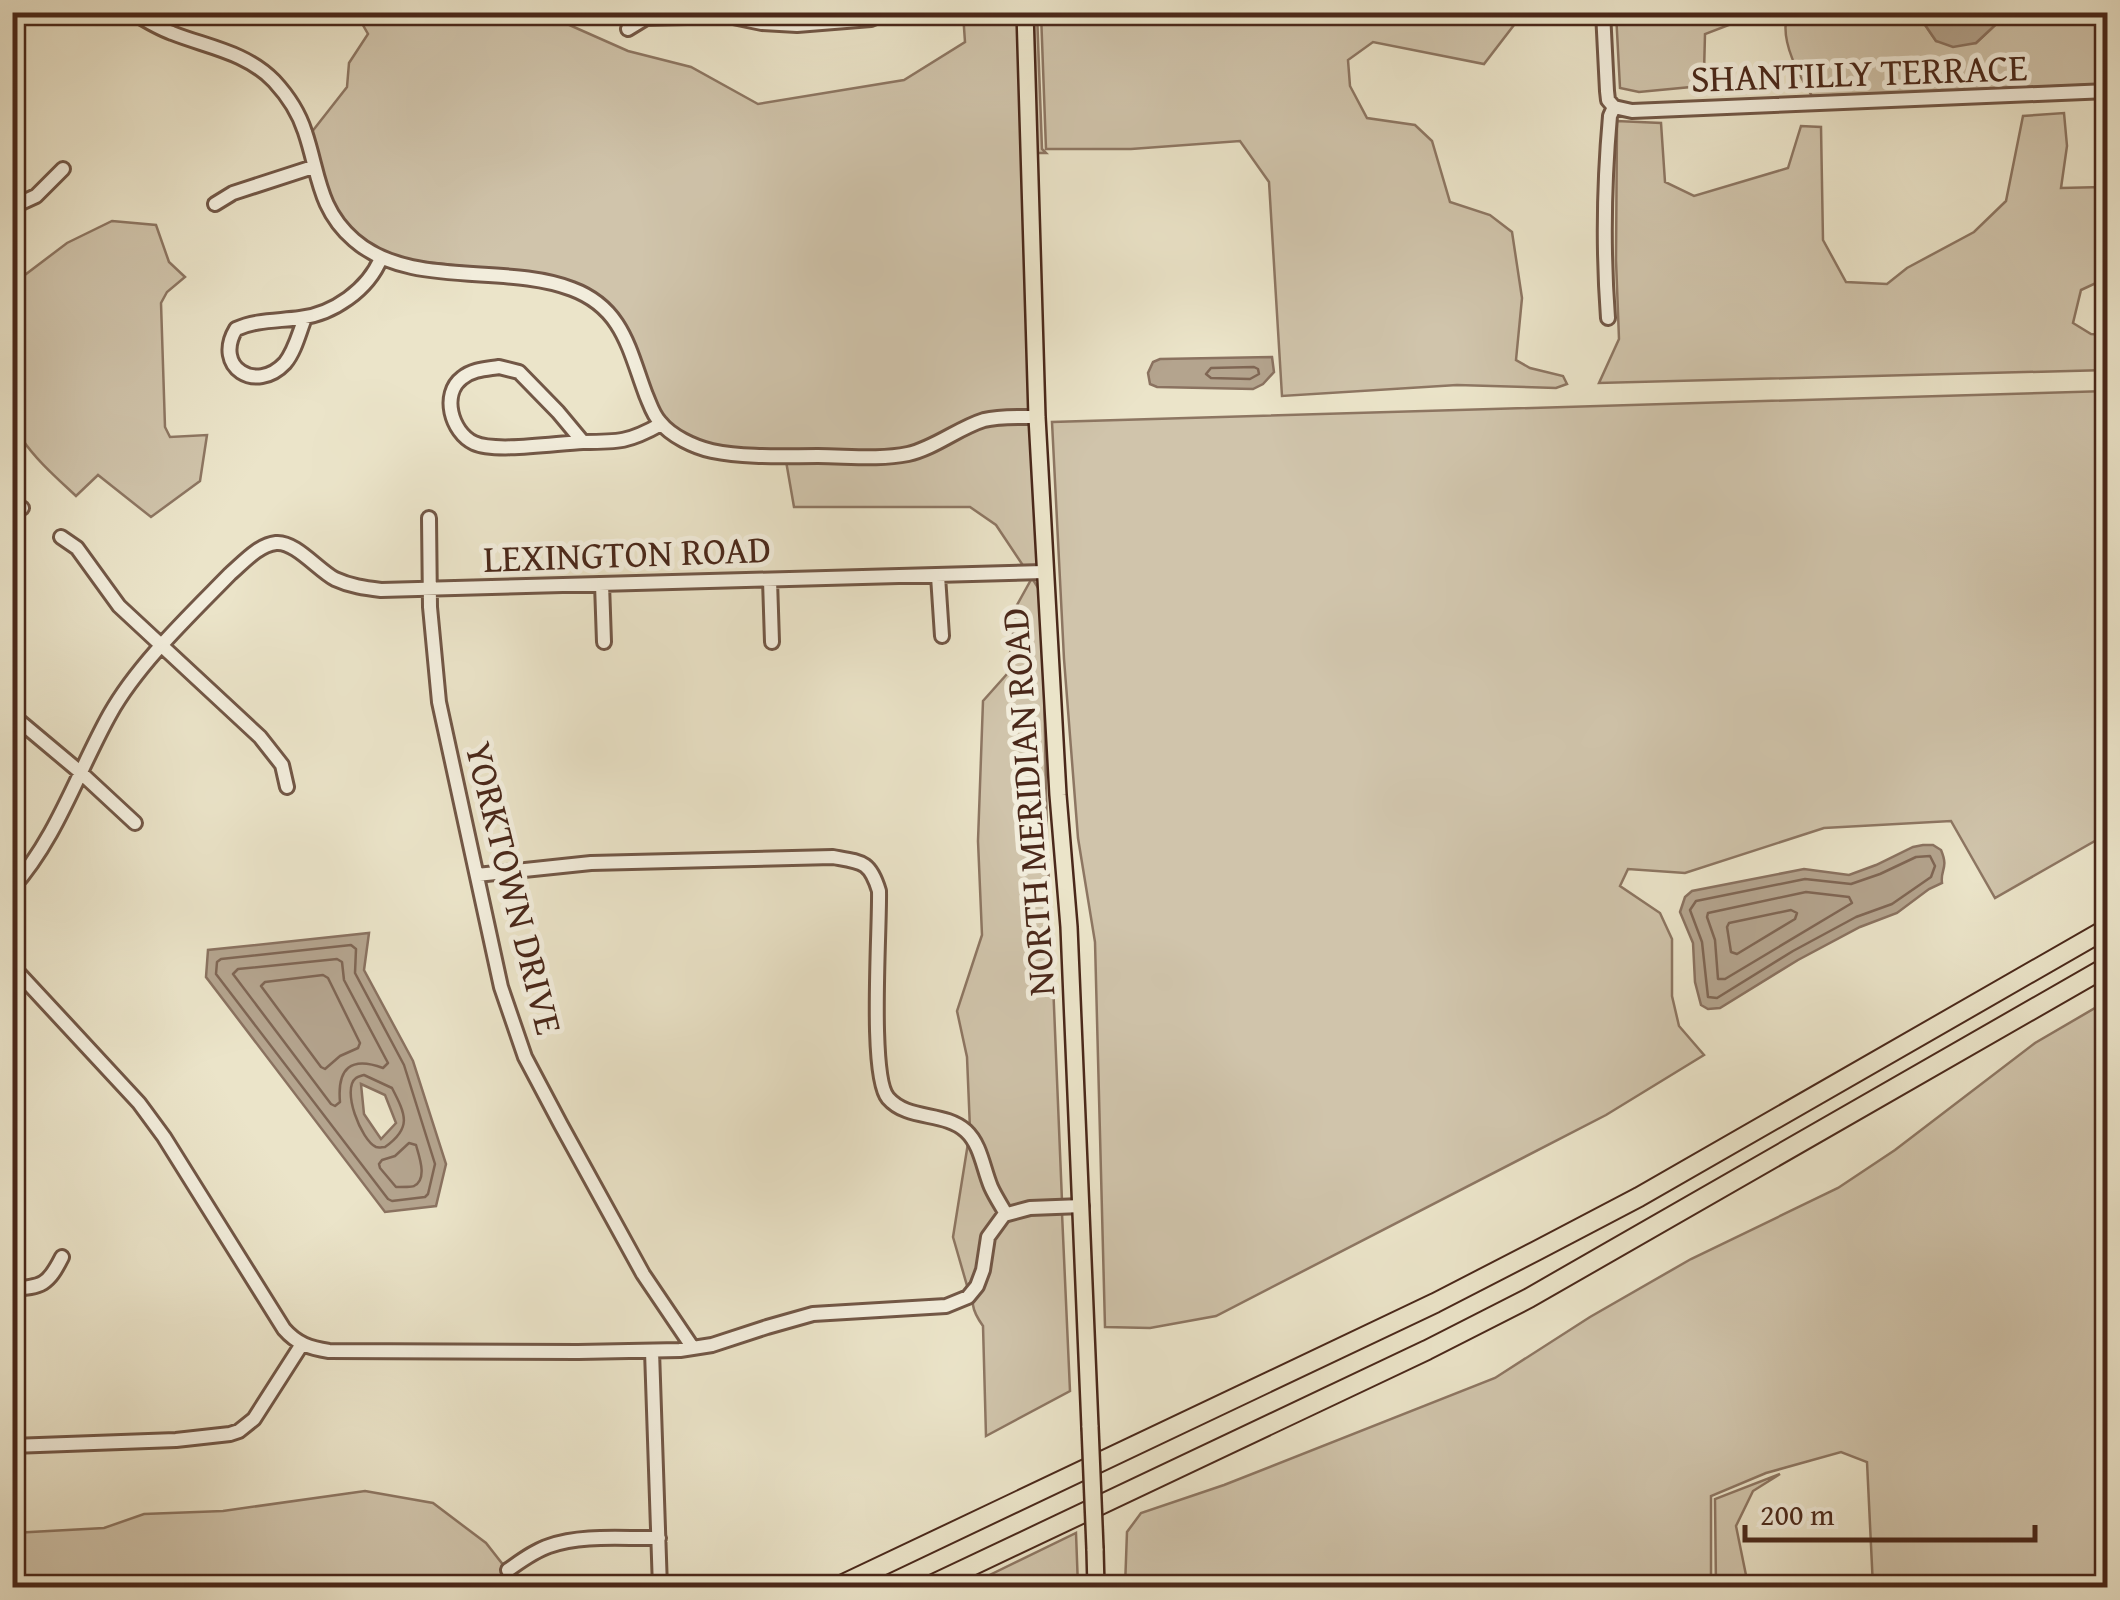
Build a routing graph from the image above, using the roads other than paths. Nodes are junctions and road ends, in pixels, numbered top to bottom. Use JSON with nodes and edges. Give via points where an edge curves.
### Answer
{"nodes":[{"id":1,"x":132,"y":12,"type":"edge"},
{"id":2,"x":888,"y":12,"type":"edge"},
{"id":3,"x":1025,"y":12,"type":"edge"},
{"id":4,"x":1603,"y":12,"type":"edge"},
{"id":5,"x":628,"y":29,"type":"dead end"},
{"id":6,"x":2108,"y":91,"type":"edge"},
{"id":7,"x":1614,"y":107,"type":"junction"},
{"id":8,"x":314,"y":167,"type":"junction"},
{"id":9,"x":62,"y":169,"type":"dead end"},
{"id":10,"x":215,"y":204,"type":"dead end"},
{"id":11,"x":12,"y":206,"type":"edge"},
{"id":12,"x":381,"y":258,"type":"junction"},
{"id":13,"x":305,"y":318,"type":"junction"},
{"id":14,"x":1608,"y":318,"type":"dead end"},
{"id":15,"x":1037,"y":417,"type":"junction"},
{"id":16,"x":661,"y":424,"type":"junction"},
{"id":17,"x":583,"y":442,"type":"junction"},
{"id":18,"x":429,"y":518,"type":"dead end"},
{"id":19,"x":61,"y":537,"type":"dead end"},
{"id":20,"x":1044,"y":572,"type":"junction"},
{"id":21,"x":938,"y":576,"type":"junction"},
{"id":22,"x":770,"y":580,"type":"junction"},
{"id":23,"x":602,"y":584,"type":"junction"},
{"id":24,"x":430,"y":589,"type":"junction"},
{"id":25,"x":942,"y":636,"type":"dead end"},
{"id":26,"x":604,"y":642,"type":"dead end"},
{"id":27,"x":772,"y":642,"type":"dead end"},
{"id":28,"x":162,"y":648,"type":"junction"},
{"id":29,"x":12,"y":715,"type":"edge"},
{"id":30,"x":80,"y":772,"type":"junction"},
{"id":31,"x":287,"y":787,"type":"dead end"},
{"id":32,"x":135,"y":823,"type":"dead end"},
{"id":33,"x":477,"y":876,"type":"junction"},
{"id":34,"x":12,"y":888,"type":"edge"},
{"id":35,"x":2108,"y":928,"type":"edge"},
{"id":36,"x":12,"y":966,"type":"edge"},
{"id":37,"x":2108,"y":966,"type":"edge"},
{"id":38,"x":1082,"y":1206,"type":"junction"},
{"id":39,"x":1006,"y":1214,"type":"junction"},
{"id":40,"x":62,"y":1258,"type":"dead end"},
{"id":41,"x":12,"y":1289,"type":"edge"},
{"id":42,"x":302,"y":1344,"type":"junction"},
{"id":43,"x":693,"y":1348,"type":"junction"},
{"id":44,"x":652,"y":1352,"type":"junction"},
{"id":45,"x":12,"y":1446,"type":"edge"},
{"id":46,"x":659,"y":1538,"type":"junction"},
{"id":47,"x":508,"y":1570,"type":"dead end"},
{"id":48,"x":660,"y":1588,"type":"edge"},
{"id":49,"x":835,"y":1588,"type":"edge"},
{"id":50,"x":925,"y":1588,"type":"edge"},
{"id":51,"x":1096,"y":1588,"type":"edge"}],
"edges":[{"from":1,"to":8,"type":"street","via":[[228,51],[272,79],[296,112]]},
{"from":2,"to":5,"type":"street","via":[[871,20],[797,25],[728,16],[646,18]]},
{"from":3,"to":15,"type":"main road","name":"NORTH MERIDIAN ROAD"},
{"from":4,"to":7,"type":"street","via":[[1608,100]]},
{"from":6,"to":7,"type":"street","name":"SHANTILLY TERRACE"},
{"from":7,"to":14,"type":"street","via":[[1606,180]]},
{"from":8,"to":10,"type":"street"},
{"from":8,"to":12,"type":"street","via":[[332,215]]},
{"from":9,"to":11,"type":"street","via":[[36,196]]},
{"from":12,"to":13,"type":"street","via":[[373,276],[346,300]]},
{"from":12,"to":16,"type":"street","via":[[552,282],[584,293],[606,309],[628,340]]},
{"from":13,"to":13,"type":"street","via":[[236,328],[228,346],[232,362],[248,376],[278,369]]},
{"from":15,"to":16,"type":"street","via":[[984,420],[911,454],[884,456],[709,451]]},
{"from":15,"to":20,"type":"main road","name":"NORTH MERIDIAN ROAD"},
{"from":16,"to":17,"type":"street","via":[[634,439]]},
{"from":17,"to":17,"type":"street","via":[[470,442],[451,416],[454,388],[481,369],[519,372]]},
{"from":18,"to":24,"type":"street","name":"YORKTOWN DRIVE"},
{"from":19,"to":28,"type":"street"},
{"from":20,"to":21,"type":"street","name":"LEXINGTON ROAD"},
{"from":20,"to":38,"type":"main road","name":"NORTH MERIDIAN ROAD"},
{"from":21,"to":22,"type":"street","name":"LEXINGTON ROAD"},
{"from":21,"to":25,"type":"street"},
{"from":22,"to":23,"type":"street","name":"LEXINGTON ROAD"},
{"from":22,"to":27,"type":"street"},
{"from":23,"to":24,"type":"street","name":"LEXINGTON ROAD"},
{"from":23,"to":26,"type":"street"},
{"from":24,"to":28,"type":"street","name":"LEXINGTON ROAD","via":[[345,583],[278,543],[234,570]]},
{"from":24,"to":33,"type":"street","name":"YORKTOWN DRIVE","via":[[439,702]]},
{"from":28,"to":30,"type":"street","via":[[124,691]]},
{"from":28,"to":31,"type":"street","via":[[274,753]]},
{"from":29,"to":30,"type":"street"},
{"from":30,"to":32,"type":"street"},
{"from":30,"to":34,"type":"street"},
{"from":33,"to":39,"type":"street","via":[[591,864],[833,857],[860,862],[872,870],[879,891],[884,1092],[904,1110],[965,1130]]},
{"from":33,"to":43,"type":"street","name":"YORKTOWN DRIVE","via":[[494,963],[525,1057],[643,1274]]},
{"from":35,"to":49,"type":"highway","via":[[1536,1251]]},
{"from":36,"to":42,"type":"street","via":[[139,1103],[284,1329]]},
{"from":37,"to":50,"type":"highway","via":[[1529,1298]]},
{"from":38,"to":39,"type":"street"},
{"from":38,"to":51,"type":"main road","name":"NORTH MERIDIAN ROAD","bridge":true},
{"from":39,"to":43,"type":"street","via":[[988,1236],[978,1286],[959,1302],[814,1314]]},
{"from":40,"to":41,"type":"street","via":[[46,1283]]},
{"from":42,"to":44,"type":"street","via":[[329,1351]]},
{"from":42,"to":45,"type":"street","via":[[254,1418],[230,1434]]},
{"from":43,"to":44,"type":"street"},
{"from":44,"to":46,"type":"street"},
{"from":46,"to":47,"type":"street","via":[[573,1540]]},
{"from":46,"to":48,"type":"street"}]}
